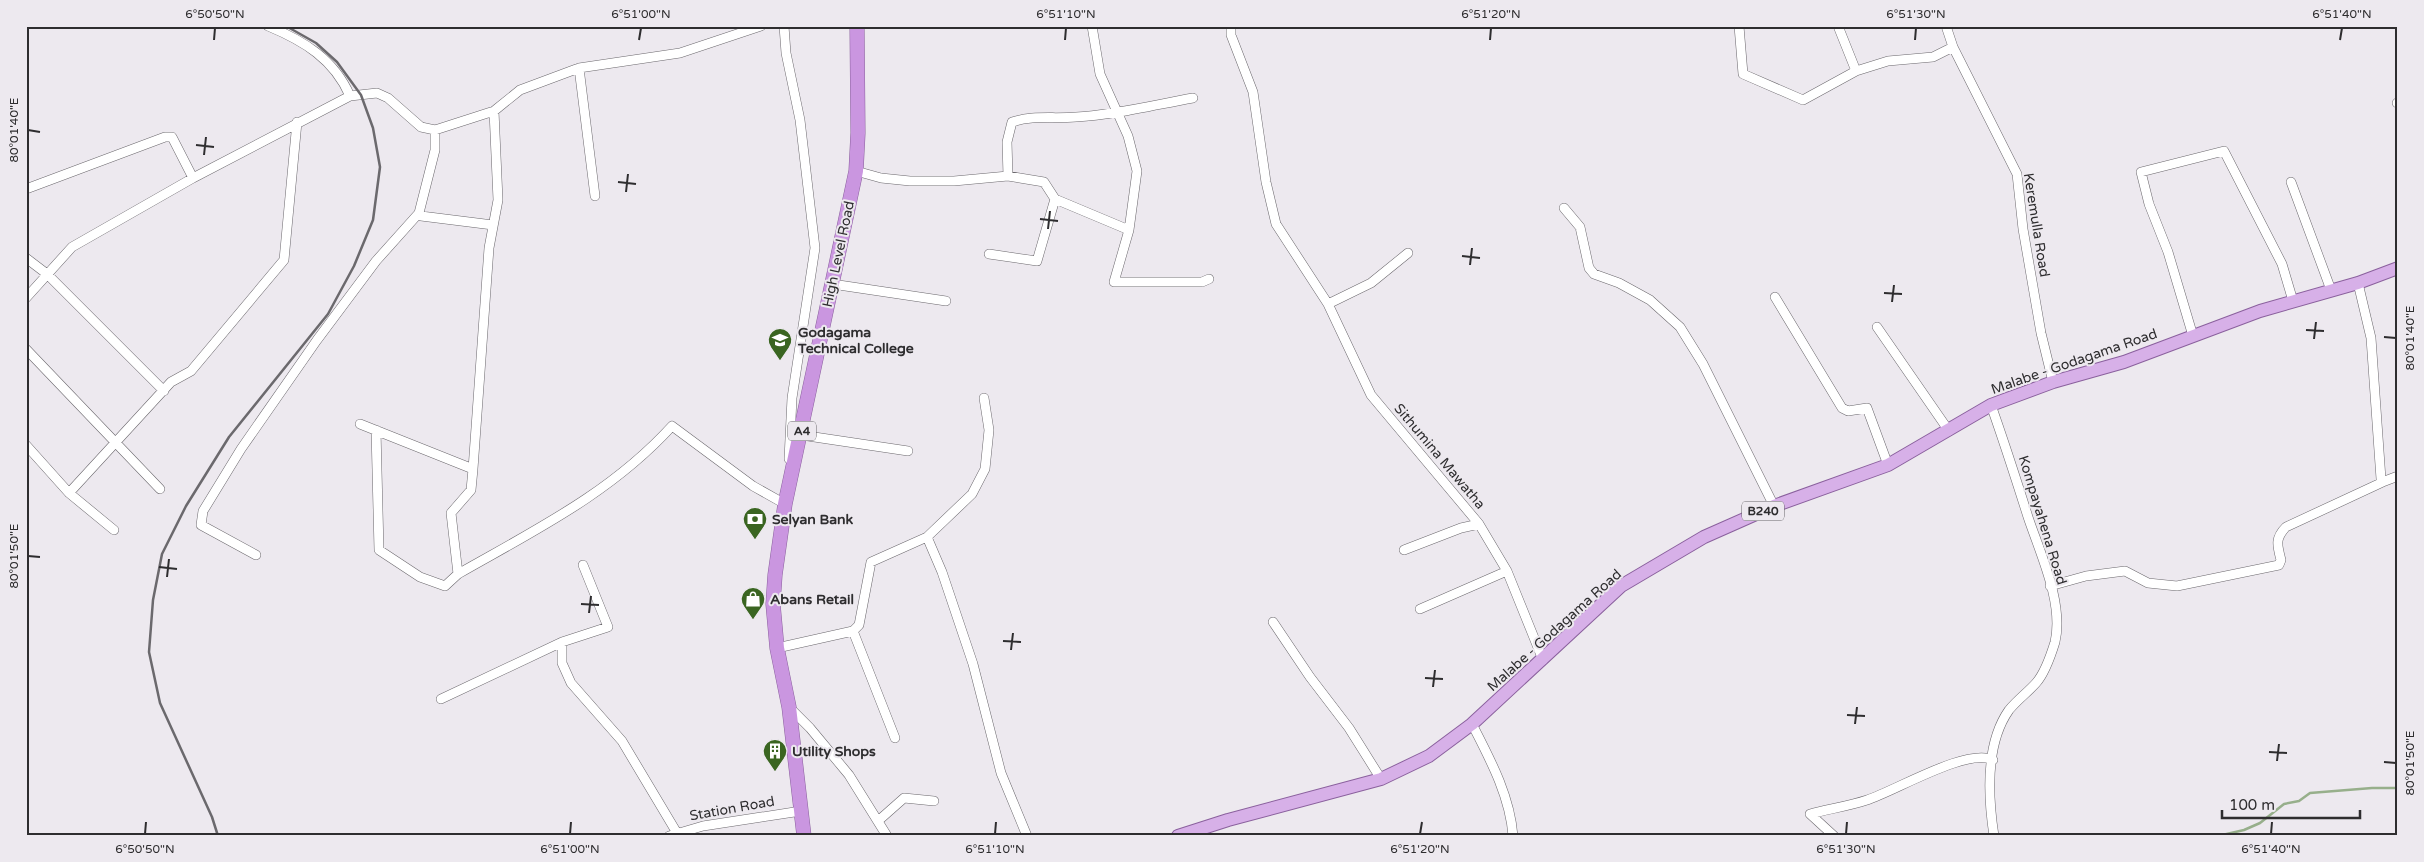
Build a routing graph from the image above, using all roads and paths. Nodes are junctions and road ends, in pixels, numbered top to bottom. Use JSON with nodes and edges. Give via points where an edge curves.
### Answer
{"nodes":[{"id":1,"x":268,"y":26,"type":"edge"},
{"id":2,"x":761,"y":26,"type":"edge"},
{"id":3,"x":784,"y":26,"type":"edge"},
{"id":4,"x":857,"y":26,"type":"edge"},
{"id":5,"x":1092,"y":26,"type":"edge"},
{"id":6,"x":1231,"y":26,"type":"edge"},
{"id":7,"x":1739,"y":26,"type":"edge"},
{"id":8,"x":1838,"y":26,"type":"edge"},
{"id":9,"x":1946,"y":26,"type":"edge"},
{"id":10,"x":1953,"y":47,"type":"junction"},
{"id":11,"x":579,"y":68,"type":"junction"},
{"id":12,"x":1856,"y":71,"type":"junction"},
{"id":13,"x":350,"y":96,"type":"junction"},
{"id":14,"x":1193,"y":98,"type":"dead end"},
{"id":15,"x":494,"y":111,"type":"junction"},
{"id":16,"x":1117,"y":113,"type":"junction"},
{"id":17,"x":297,"y":122,"type":"junction"},
{"id":18,"x":435,"y":130,"type":"junction"},
{"id":19,"x":856,"y":171,"type":"junction"},
{"id":20,"x":1008,"y":176,"type":"junction"},
{"id":21,"x":193,"y":178,"type":"junction"},
{"id":22,"x":2291,"y":182,"type":"dead end"},
{"id":23,"x":26,"y":189,"type":"edge"},
{"id":24,"x":595,"y":196,"type":"dead end"},
{"id":25,"x":1055,"y":199,"type":"junction"},
{"id":26,"x":1564,"y":208,"type":"dead end"},
{"id":27,"x":419,"y":213,"type":"junction"},
{"id":28,"x":494,"y":225,"type":"junction"},
{"id":29,"x":1129,"y":230,"type":"junction"},
{"id":30,"x":1408,"y":253,"type":"dead end"},
{"id":31,"x":989,"y":254,"type":"dead end"},
{"id":32,"x":26,"y":258,"type":"edge"},
{"id":33,"x":2398,"y":268,"type":"edge"},
{"id":34,"x":47,"y":274,"type":"junction"},
{"id":35,"x":1209,"y":278,"type":"dead end"},
{"id":36,"x":2358,"y":283,"type":"junction"},
{"id":37,"x":832,"y":284,"type":"junction"},
{"id":38,"x":2331,"y":290,"type":"junction"},
{"id":39,"x":1775,"y":297,"type":"dead end"},
{"id":40,"x":26,"y":298,"type":"edge"},
{"id":41,"x":946,"y":301,"type":"dead end"},
{"id":42,"x":2293,"y":301,"type":"junction"},
{"id":43,"x":1328,"y":304,"type":"junction"},
{"id":44,"x":1877,"y":327,"type":"dead end"},
{"id":45,"x":2193,"y":336,"type":"junction"},
{"id":46,"x":26,"y":349,"type":"edge"},
{"id":47,"x":2054,"y":382,"type":"junction"},
{"id":48,"x":164,"y":391,"type":"junction"},
{"id":49,"x":984,"y":398,"type":"dead end"},
{"id":50,"x":1991,"y":404,"type":"junction"},
{"id":51,"x":360,"y":424,"type":"dead end"},
{"id":52,"x":376,"y":430,"type":"junction"},
{"id":53,"x":1949,"y":430,"type":"junction"},
{"id":54,"x":801,"y":435,"type":"junction"},
{"id":55,"x":114,"y":443,"type":"junction"},
{"id":56,"x":26,"y":445,"type":"edge"},
{"id":57,"x":908,"y":451,"type":"dead end"},
{"id":58,"x":1888,"y":465,"type":"junction"},
{"id":59,"x":474,"y":469,"type":"junction"},
{"id":60,"x":2398,"y":476,"type":"edge"},
{"id":61,"x":2385,"y":481,"type":"junction"},
{"id":62,"x":160,"y":489,"type":"dead end"},
{"id":63,"x":788,"y":489,"type":"junction"},
{"id":64,"x":69,"y":493,"type":"junction"},
{"id":65,"x":785,"y":504,"type":"junction"},
{"id":66,"x":1774,"y":506,"type":"junction"},
{"id":67,"x":1479,"y":524,"type":"junction"},
{"id":68,"x":114,"y":530,"type":"dead end"},
{"id":69,"x":927,"y":536,"type":"junction"},
{"id":70,"x":1404,"y":550,"type":"dead end"},
{"id":71,"x":256,"y":555,"type":"dead end"},
{"id":72,"x":583,"y":566,"type":"dead end"},
{"id":73,"x":1507,"y":571,"type":"junction"},
{"id":74,"x":458,"y":574,"type":"junction"},
{"id":75,"x":2050,"y":586,"type":"junction"},
{"id":76,"x":1420,"y":609,"type":"dead end"},
{"id":77,"x":1273,"y":622,"type":"dead end"},
{"id":78,"x":853,"y":631,"type":"junction"},
{"id":79,"x":562,"y":642,"type":"junction"},
{"id":80,"x":777,"y":648,"type":"junction"},
{"id":81,"x":1543,"y":660,"type":"junction"},
{"id":82,"x":441,"y":699,"type":"dead end"},
{"id":83,"x":788,"y":707,"type":"junction"},
{"id":84,"x":1472,"y":724,"type":"junction"},
{"id":85,"x":895,"y":738,"type":"dead end"},
{"id":86,"x":1993,"y":760,"type":"junction"},
{"id":87,"x":1381,"y":779,"type":"junction"},
{"id":88,"x":934,"y":801,"type":"dead end"},
{"id":89,"x":801,"y":811,"type":"junction"},
{"id":90,"x":878,"y":821,"type":"junction"},
{"id":91,"x":673,"y":835,"type":"edge"},
{"id":92,"x":804,"y":836,"type":"edge"},
{"id":93,"x":887,"y":836,"type":"edge"},
{"id":94,"x":1027,"y":836,"type":"edge"},
{"id":95,"x":1178,"y":836,"type":"edge"},
{"id":96,"x":1513,"y":836,"type":"edge"},
{"id":97,"x":1834,"y":836,"type":"edge"},
{"id":98,"x":1994,"y":836,"type":"edge"}],
"edges":[{"from":1,"to":13,"type":"street","via":[[297,38],[324,59],[343,80]]},
{"from":2,"to":11,"type":"street","via":[[680,53]]},
{"from":3,"to":63,"type":"street","via":[[816,248],[792,398]]},
{"from":4,"to":19,"type":"highway","name":"High Level Road","number":"A4"},
{"from":5,"to":16,"type":"street","via":[[1100,74]]},
{"from":6,"to":43,"type":"street","name":"Sithumina Mawatha","via":[[1231,35],[1253,92],[1266,182],[1276,224]]},
{"from":7,"to":12,"type":"street","via":[[1744,74],[1803,100]]},
{"from":8,"to":12,"type":"street"},
{"from":9,"to":10,"type":"street","name":"Keremulla Road"},
{"from":10,"to":12,"type":"street","via":[[1933,57],[1888,62]]},
{"from":10,"to":47,"type":"street","name":"Keremulla Road","via":[[2017,174],[2024,239],[2041,333]]},
{"from":11,"to":15,"type":"street","via":[[520,90]]},
{"from":11,"to":24,"type":"street"},
{"from":13,"to":17,"type":"street"},
{"from":13,"to":18,"type":"street","via":[[377,94],[388,98],[421,127]]},
{"from":14,"to":16,"type":"street"},
{"from":15,"to":18,"type":"street"},
{"from":15,"to":28,"type":"street","via":[[498,200]]},
{"from":16,"to":20,"type":"street","via":[[1074,118],[1028,117],[1012,122],[1007,142]]},
{"from":16,"to":29,"type":"street","via":[[1128,136],[1136,171]]},
{"from":17,"to":21,"type":"street"},
{"from":17,"to":48,"type":"street","via":[[284,260],[191,371],[171,382]]},
{"from":18,"to":27,"type":"street","via":[[435,150]]},
{"from":19,"to":20,"type":"street","via":[[910,181]]},
{"from":19,"to":37,"type":"highway","name":"High Level Road","number":"A4"},
{"from":20,"to":25,"type":"street","via":[[1044,182]]},
{"from":21,"to":23,"type":"street","via":[[172,137],[165,137]]},
{"from":21,"to":34,"type":"street","via":[[72,247]]},
{"from":22,"to":38,"type":"street"},
{"from":25,"to":29,"type":"street"},
{"from":25,"to":31,"type":"street","via":[[1037,261]]},
{"from":26,"to":66,"type":"street","via":[[1580,227],[1589,268],[1594,274],[1650,300],[1680,327],[1703,364]]},
{"from":27,"to":28,"type":"street","via":[[421,216]]},
{"from":27,"to":71,"type":"street","via":[[376,261],[317,340],[241,449],[204,510],[201,525]]},
{"from":28,"to":59,"type":"street","via":[[489,248]]},
{"from":29,"to":35,"type":"street","via":[[1114,282],[1202,282]]},
{"from":30,"to":43,"type":"street","via":[[1371,283]]},
{"from":32,"to":34,"type":"street"},
{"from":33,"to":36,"type":"main road","name":"Malabe - Godagama Road","number":"B240"},
{"from":34,"to":40,"type":"street"},
{"from":34,"to":48,"type":"street"},
{"from":36,"to":38,"type":"main road","name":"Malabe - Godagama Road","number":"B240"},
{"from":36,"to":61,"type":"street","via":[[2371,338],[2381,479]]},
{"from":37,"to":41,"type":"street"},
{"from":37,"to":54,"type":"highway","name":"High Level Road","number":"A4"},
{"from":38,"to":42,"type":"main road","name":"Malabe - Godagama Road","number":"B240"},
{"from":39,"to":58,"type":"street","via":[[1842,408],[1848,411],[1867,408]]},
{"from":42,"to":45,"type":"main road","name":"Malabe - Godagama Road","number":"B240"},
{"from":42,"to":45,"type":"street","via":[[2282,264],[2224,151],[2141,172]]},
{"from":43,"to":67,"type":"street","name":"Sithumina Mawatha","via":[[1371,395]]},
{"from":44,"to":53,"type":"street"},
{"from":45,"to":47,"type":"main road","name":"Malabe - Godagama Road","number":"B240","via":[[2124,362]]},
{"from":46,"to":55,"type":"street"},
{"from":47,"to":50,"type":"main road","name":"Malabe - Godagama Road","number":"B240"},
{"from":48,"to":55,"type":"street"},
{"from":49,"to":69,"type":"street","via":[[989,430],[985,469],[972,494]]},
{"from":50,"to":53,"type":"main road","name":"Malabe - Godagama Road","number":"B240"},
{"from":50,"to":75,"type":"street","name":"Kompayahena Road"},
{"from":51,"to":52,"type":"street"},
{"from":52,"to":59,"type":"street"},
{"from":52,"to":74,"type":"street","via":[[379,550],[420,577],[445,586]]},
{"from":53,"to":58,"type":"main road","name":"Malabe - Godagama Road","number":"B240"},
{"from":54,"to":57,"type":"street"},
{"from":54,"to":63,"type":"highway","name":"High Level Road","number":"A4"},
{"from":55,"to":62,"type":"street"},
{"from":55,"to":64,"type":"street"},
{"from":56,"to":64,"type":"street"},
{"from":58,"to":66,"type":"main road","name":"Malabe - Godagama Road","number":"B240"},
{"from":59,"to":74,"type":"street","via":[[471,490],[451,513]]},
{"from":60,"to":61,"type":"street"},
{"from":61,"to":75,"type":"street","via":[[2286,526],[2278,536],[2277,546],[2282,560],[2279,565],[2177,586],[2148,584],[2125,571],[2086,576]]},
{"from":63,"to":65,"type":"highway","name":"High Level Road","number":"A4"},
{"from":64,"to":68,"type":"street"},
{"from":65,"to":74,"type":"street","via":[[753,486],[672,426],[647,454],[595,495]]},
{"from":65,"to":80,"type":"highway","name":"High Level Road","number":"A4","via":[[773,604]]},
{"from":66,"to":81,"type":"main road","name":"Malabe - Godagama Road","number":"B240","via":[[1704,537],[1621,586]]},
{"from":67,"to":70,"type":"street"},
{"from":67,"to":73,"type":"street","name":"Sithumina Mawatha"},
{"from":69,"to":78,"type":"street","via":[[871,562],[859,624]]},
{"from":69,"to":94,"type":"street","via":[[973,664],[1001,773]]},
{"from":72,"to":79,"type":"street","via":[[608,628]]},
{"from":73,"to":76,"type":"street"},
{"from":73,"to":81,"type":"street","name":"Sithumina Mawatha"},
{"from":75,"to":86,"type":"street","name":"Kompayahena Road","via":[[2057,614],[2055,640],[2048,662],[2038,681],[2001,722]]},
{"from":77,"to":87,"type":"street","via":[[1350,728]]},
{"from":78,"to":80,"type":"street"},
{"from":78,"to":85,"type":"street"},
{"from":79,"to":82,"type":"street"},
{"from":79,"to":91,"type":"street","via":[[562,663],[571,683],[622,741]]},
{"from":80,"to":83,"type":"highway","name":"High Level Road","number":"A4"},
{"from":81,"to":84,"type":"main road","name":"Malabe - Godagama Road","number":"B240"},
{"from":83,"to":89,"type":"highway","name":"High Level Road","number":"A4"},
{"from":83,"to":90,"type":"street","via":[[810,728],[848,775]]},
{"from":84,"to":87,"type":"main road","name":"Malabe - Godagama Road","number":"B240","via":[[1429,756]]},
{"from":84,"to":96,"type":"street","via":[[1497,772]]},
{"from":86,"to":97,"type":"street","via":[[1985,756],[1964,759],[1867,800],[1810,814]]},
{"from":86,"to":98,"type":"street","name":"Kompayahena Road","via":[[1990,806]]},
{"from":87,"to":95,"type":"main road","name":"Malabe - Godagama Road","number":"B240"},
{"from":88,"to":90,"type":"street","via":[[904,798]]},
{"from":89,"to":91,"type":"street","name":"Station Road","via":[[703,826]]},
{"from":89,"to":92,"type":"highway","name":"High Level Road","number":"A4"},
{"from":90,"to":93,"type":"street"}]}
